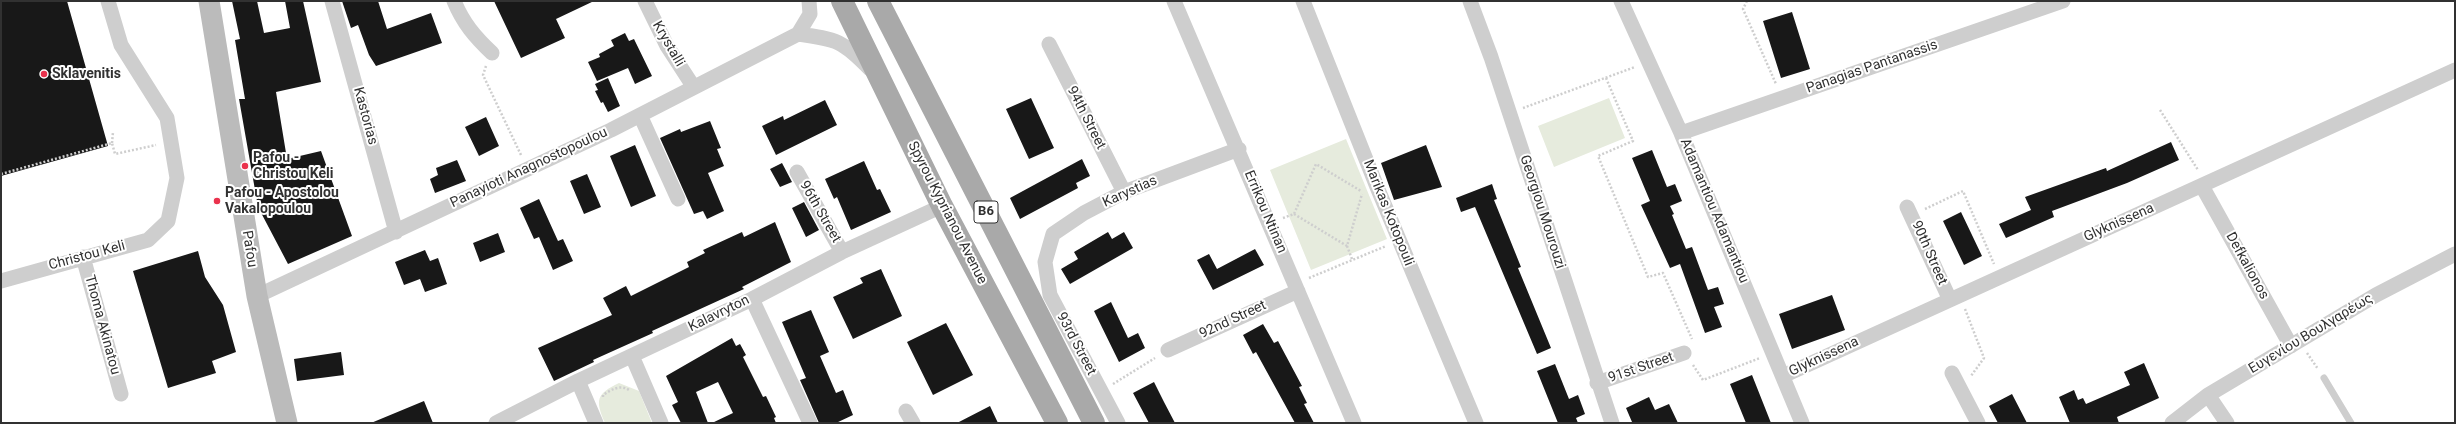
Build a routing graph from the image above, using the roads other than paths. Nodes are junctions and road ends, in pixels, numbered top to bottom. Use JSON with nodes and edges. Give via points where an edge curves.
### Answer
{"nodes":[{"id":1,"x":108,"y":1,"type":"edge"},
{"id":2,"x":209,"y":1,"type":"edge"},
{"id":3,"x":332,"y":1,"type":"edge"},
{"id":4,"x":454,"y":1,"type":"edge"},
{"id":5,"x":645,"y":1,"type":"edge"},
{"id":6,"x":808,"y":1,"type":"edge"},
{"id":7,"x":842,"y":1,"type":"edge"},
{"id":8,"x":878,"y":1,"type":"edge"},
{"id":9,"x":1174,"y":1,"type":"edge"},
{"id":10,"x":1303,"y":1,"type":"edge"},
{"id":11,"x":1470,"y":1,"type":"edge"},
{"id":12,"x":1621,"y":1,"type":"edge"},
{"id":13,"x":2063,"y":1,"type":"edge"},
{"id":14,"x":798,"y":34,"type":"junction"},
{"id":15,"x":1049,"y":44,"type":"dead end"},
{"id":16,"x":492,"y":52,"type":"road end"},
{"id":17,"x":2455,"y":70,"type":"edge"},
{"id":18,"x":882,"y":82,"type":"junction"},
{"id":19,"x":693,"y":86,"type":"junction"},
{"id":20,"x":640,"y":114,"type":"junction"},
{"id":21,"x":1681,"y":133,"type":"junction"},
{"id":22,"x":1238,"y":149,"type":"junction"},
{"id":23,"x":797,"y":172,"type":"dead end"},
{"id":24,"x":2205,"y":185,"type":"junction"},
{"id":25,"x":1124,"y":192,"type":"junction"},
{"id":26,"x":678,"y":199,"type":"dead end"},
{"id":27,"x":942,"y":206,"type":"junction"},
{"id":28,"x":1909,"y":211,"type":"road end"},
{"id":29,"x":396,"y":232,"type":"junction"},
{"id":30,"x":842,"y":252,"type":"junction"},
{"id":31,"x":2455,"y":254,"type":"edge"},
{"id":32,"x":83,"y":256,"type":"junction"},
{"id":33,"x":1045,"y":262,"type":"joint"},
{"id":34,"x":1,"y":281,"type":"edge"},
{"id":35,"x":1296,"y":287,"type":"junction"},
{"id":36,"x":257,"y":296,"type":"junction"},
{"id":37,"x":1954,"y":298,"type":"junction"},
{"id":38,"x":752,"y":299,"type":"junction"},
{"id":39,"x":2295,"y":344,"type":"junction"},
{"id":40,"x":1168,"y":350,"type":"road end"},
{"id":41,"x":1684,"y":353,"type":"road end"},
{"id":42,"x":632,"y":356,"type":"junction"},
{"id":43,"x":1952,"y":373,"type":"dead end"},
{"id":44,"x":1783,"y":376,"type":"junction"},
{"id":45,"x":2324,"y":378,"type":"road end"},
{"id":46,"x":578,"y":381,"type":"junction"},
{"id":47,"x":1597,"y":383,"type":"junction"},
{"id":48,"x":121,"y":394,"type":"dead end"},
{"id":49,"x":2208,"y":395,"type":"junction"},
{"id":50,"x":287,"y":423,"type":"edge"},
{"id":51,"x":496,"y":423,"type":"edge"},
{"id":52,"x":596,"y":423,"type":"edge"},
{"id":53,"x":661,"y":423,"type":"edge"},
{"id":54,"x":810,"y":423,"type":"edge"},
{"id":55,"x":1057,"y":423,"type":"edge"},
{"id":56,"x":1094,"y":423,"type":"edge"},
{"id":57,"x":1118,"y":423,"type":"edge"},
{"id":58,"x":1354,"y":423,"type":"edge"},
{"id":59,"x":1476,"y":423,"type":"edge"},
{"id":60,"x":1612,"y":423,"type":"edge"},
{"id":61,"x":1802,"y":423,"type":"edge"},
{"id":62,"x":1978,"y":423,"type":"edge"},
{"id":63,"x":2172,"y":423,"type":"edge"},
{"id":64,"x":2227,"y":423,"type":"edge"},
{"id":65,"x":2351,"y":423,"type":"edge"}],
"edges":[{"from":1,"to":32,"type":"street","name":"Christou Keli","via":[[121,45],[167,118],[177,178],[168,221],[148,240]]},
{"from":2,"to":36,"type":"main road","name":"Pafou"},
{"from":3,"to":29,"type":"street","name":"Kastorias"},
{"from":4,"to":16,"type":"street","via":[[462,19],[473,34]]},
{"from":5,"to":19,"type":"street","name":"Krystalli","via":[[667,46]]},
{"from":6,"to":14,"type":"street","via":[[810,14]]},
{"from":7,"to":18,"type":"main road","name":"Spyrou Kyprianou Avenue","number":"B6"},
{"from":8,"to":56,"type":"main road","number":"B6"},
{"from":9,"to":22,"type":"street","name":"Errikou Ntinan"},
{"from":10,"to":59,"type":"street","name":"Marikas Kotopouli"},
{"from":11,"to":47,"type":"street","name":"Georgiou Mourouzi","via":[[1510,114]]},
{"from":12,"to":21,"type":"street","name":"Adamantiou Adamantiou"},
{"from":13,"to":21,"type":"street","name":"Panagias Pantanassis"},
{"from":14,"to":18,"type":"street","via":[[830,38],[849,47]]},
{"from":14,"to":19,"type":"street","name":"Panayioti Anagnostopoulou"},
{"from":15,"to":25,"type":"street","name":"94th Street"},
{"from":17,"to":24,"type":"street","name":"Glyknissena"},
{"from":18,"to":27,"type":"main road","name":"Spyrou Kyprianou Avenue","number":"B6"},
{"from":19,"to":20,"type":"street","name":"Panayioti Anagnostopoulou"},
{"from":20,"to":26,"type":"street"},
{"from":20,"to":29,"type":"street","name":"Panayioti Anagnostopoulou"},
{"from":21,"to":44,"type":"street","name":"Adamantiou Adamantiou"},
{"from":22,"to":25,"type":"street","name":"Karystias"},
{"from":22,"to":35,"type":"street","name":"Errikou Ntinan"},
{"from":23,"to":30,"type":"street","name":"96th Street"},
{"from":24,"to":37,"type":"street","name":"Glyknissena"},
{"from":24,"to":39,"type":"street","name":"Defkalionos"},
{"from":25,"to":33,"type":"street","name":"Karystias","via":[[1084,213],[1053,234]]},
{"from":27,"to":30,"type":"street","name":"Kalavryton"},
{"from":27,"to":55,"type":"main road","name":"Spyrou Kyprianou Avenue","number":"B6"},
{"from":28,"to":37,"type":"street","name":"90th Street"},
{"from":29,"to":36,"type":"street","name":"Panayioti Anagnostopoulou"},
{"from":30,"to":38,"type":"street","name":"Kalavryton"},
{"from":31,"to":39,"type":"street","name":"Ευγενίου Βουλγαρέως","via":[[2376,295]]},
{"from":32,"to":34,"type":"street","name":"Christou Keli"},
{"from":32,"to":48,"type":"street","name":"Thoma Akinatou"},
{"from":33,"to":57,"type":"street","name":"93rd Street","via":[[1050,295]]},
{"from":35,"to":40,"type":"street","name":"92nd Street"},
{"from":35,"to":58,"type":"street","name":"Errikou Ntinan"},
{"from":36,"to":50,"type":"main road","name":"Pafou"},
{"from":37,"to":44,"type":"street","name":"Glyknissena"},
{"from":38,"to":42,"type":"street","name":"Kalavryton"},
{"from":38,"to":54,"type":"street"},
{"from":39,"to":49,"type":"street","name":"Ευγενίου Βουλγαρέως"},
{"from":41,"to":47,"type":"street","name":"91st Street"},
{"from":42,"to":46,"type":"street","name":"Kalavryton"},
{"from":42,"to":53,"type":"street"},
{"from":43,"to":62,"type":"street"},
{"from":44,"to":61,"type":"street","name":"Adamantiou Adamantiou"},
{"from":45,"to":65,"type":"lane"},
{"from":46,"to":51,"type":"street","name":"Kalavryton"},
{"from":46,"to":52,"type":"street"},
{"from":47,"to":60,"type":"street","name":"Georgiou Mourouzi"},
{"from":49,"to":63,"type":"street","name":"Ευγενίου Βουλγαρέως"},
{"from":49,"to":64,"type":"street"}]}
